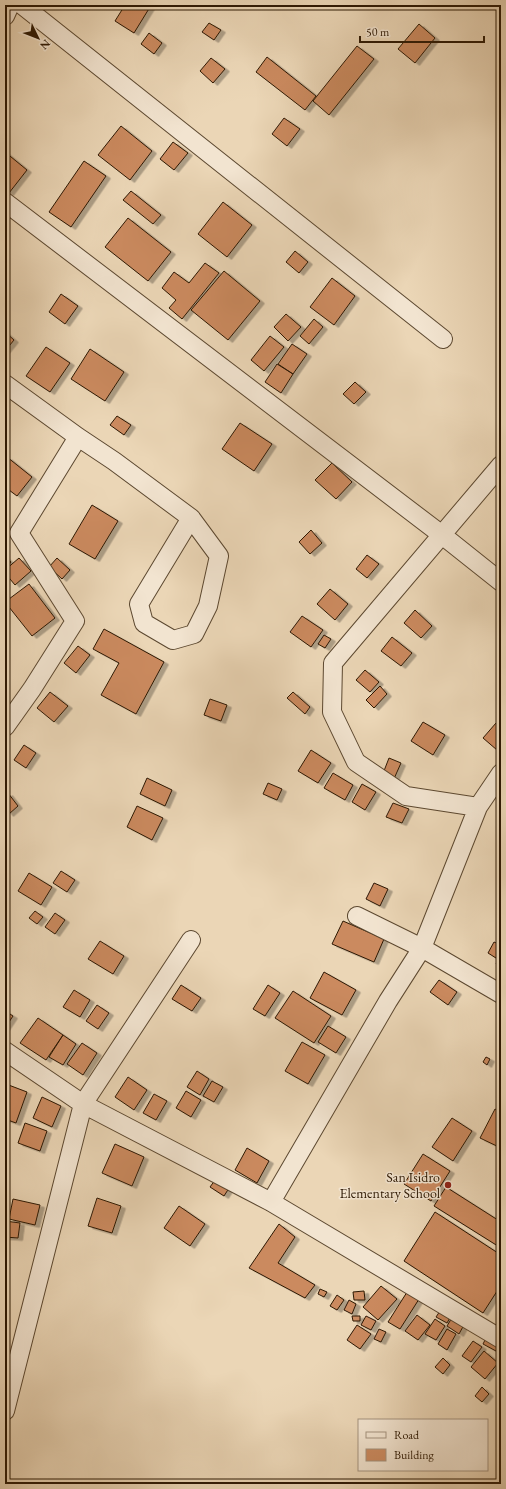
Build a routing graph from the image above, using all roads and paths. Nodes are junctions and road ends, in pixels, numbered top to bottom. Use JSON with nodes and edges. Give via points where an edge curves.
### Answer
{"nodes":[{"id":1,"x":10,"y":5,"type":"edge"},
{"id":2,"x":22,"y":5,"type":"edge"},
{"id":3,"x":5,"y":16,"type":"edge"},
{"id":4,"x":5,"y":202,"type":"edge"},
{"id":5,"x":443,"y":339,"type":"dead end"},
{"id":6,"x":5,"y":384,"type":"edge"},
{"id":7,"x":78,"y":437,"type":"junction"},
{"id":8,"x":501,"y":465,"type":"edge"},
{"id":9,"x":191,"y":518,"type":"junction"},
{"id":10,"x":442,"y":535,"type":"junction"},
{"id":11,"x":501,"y":582,"type":"edge"},
{"id":12,"x":5,"y":727,"type":"edge"},
{"id":13,"x":501,"y":773,"type":"edge"},
{"id":14,"x":478,"y":808,"type":"junction"},
{"id":15,"x":357,"y":916,"type":"dead end"},
{"id":16,"x":191,"y":940,"type":"dead end"},
{"id":17,"x":422,"y":948,"type":"junction"},
{"id":18,"x":501,"y":994,"type":"edge"},
{"id":19,"x":5,"y":1051,"type":"edge"},
{"id":20,"x":83,"y":1104,"type":"junction"},
{"id":21,"x":271,"y":1202,"type":"junction"},
{"id":22,"x":501,"y":1339,"type":"edge"},
{"id":23,"x":5,"y":1411,"type":"edge"}],
"edges":[{"from":1,"to":3,"type":"street"},
{"from":2,"to":5,"type":"street"},
{"from":4,"to":10,"type":"street"},
{"from":6,"to":7,"type":"street"},
{"from":7,"to":9,"type":"street"},
{"from":7,"to":12,"type":"street","via":[[19,532],[75,621],[32,690]]},
{"from":8,"to":10,"type":"street"},
{"from":9,"to":9,"type":"street","via":[[139,604],[144,623],[174,640],[194,634],[208,606],[219,556]]},
{"from":10,"to":11,"type":"street"},
{"from":10,"to":14,"type":"street","via":[[333,663],[332,712],[356,762],[406,796]]},
{"from":13,"to":14,"type":"street"},
{"from":14,"to":17,"type":"street"},
{"from":15,"to":17,"type":"street"},
{"from":16,"to":20,"type":"street"},
{"from":17,"to":18,"type":"street"},
{"from":17,"to":21,"type":"street","via":[[388,1001]]},
{"from":19,"to":20,"type":"street"},
{"from":20,"to":21,"type":"street"},
{"from":20,"to":23,"type":"street"},
{"from":21,"to":22,"type":"street"}]}
